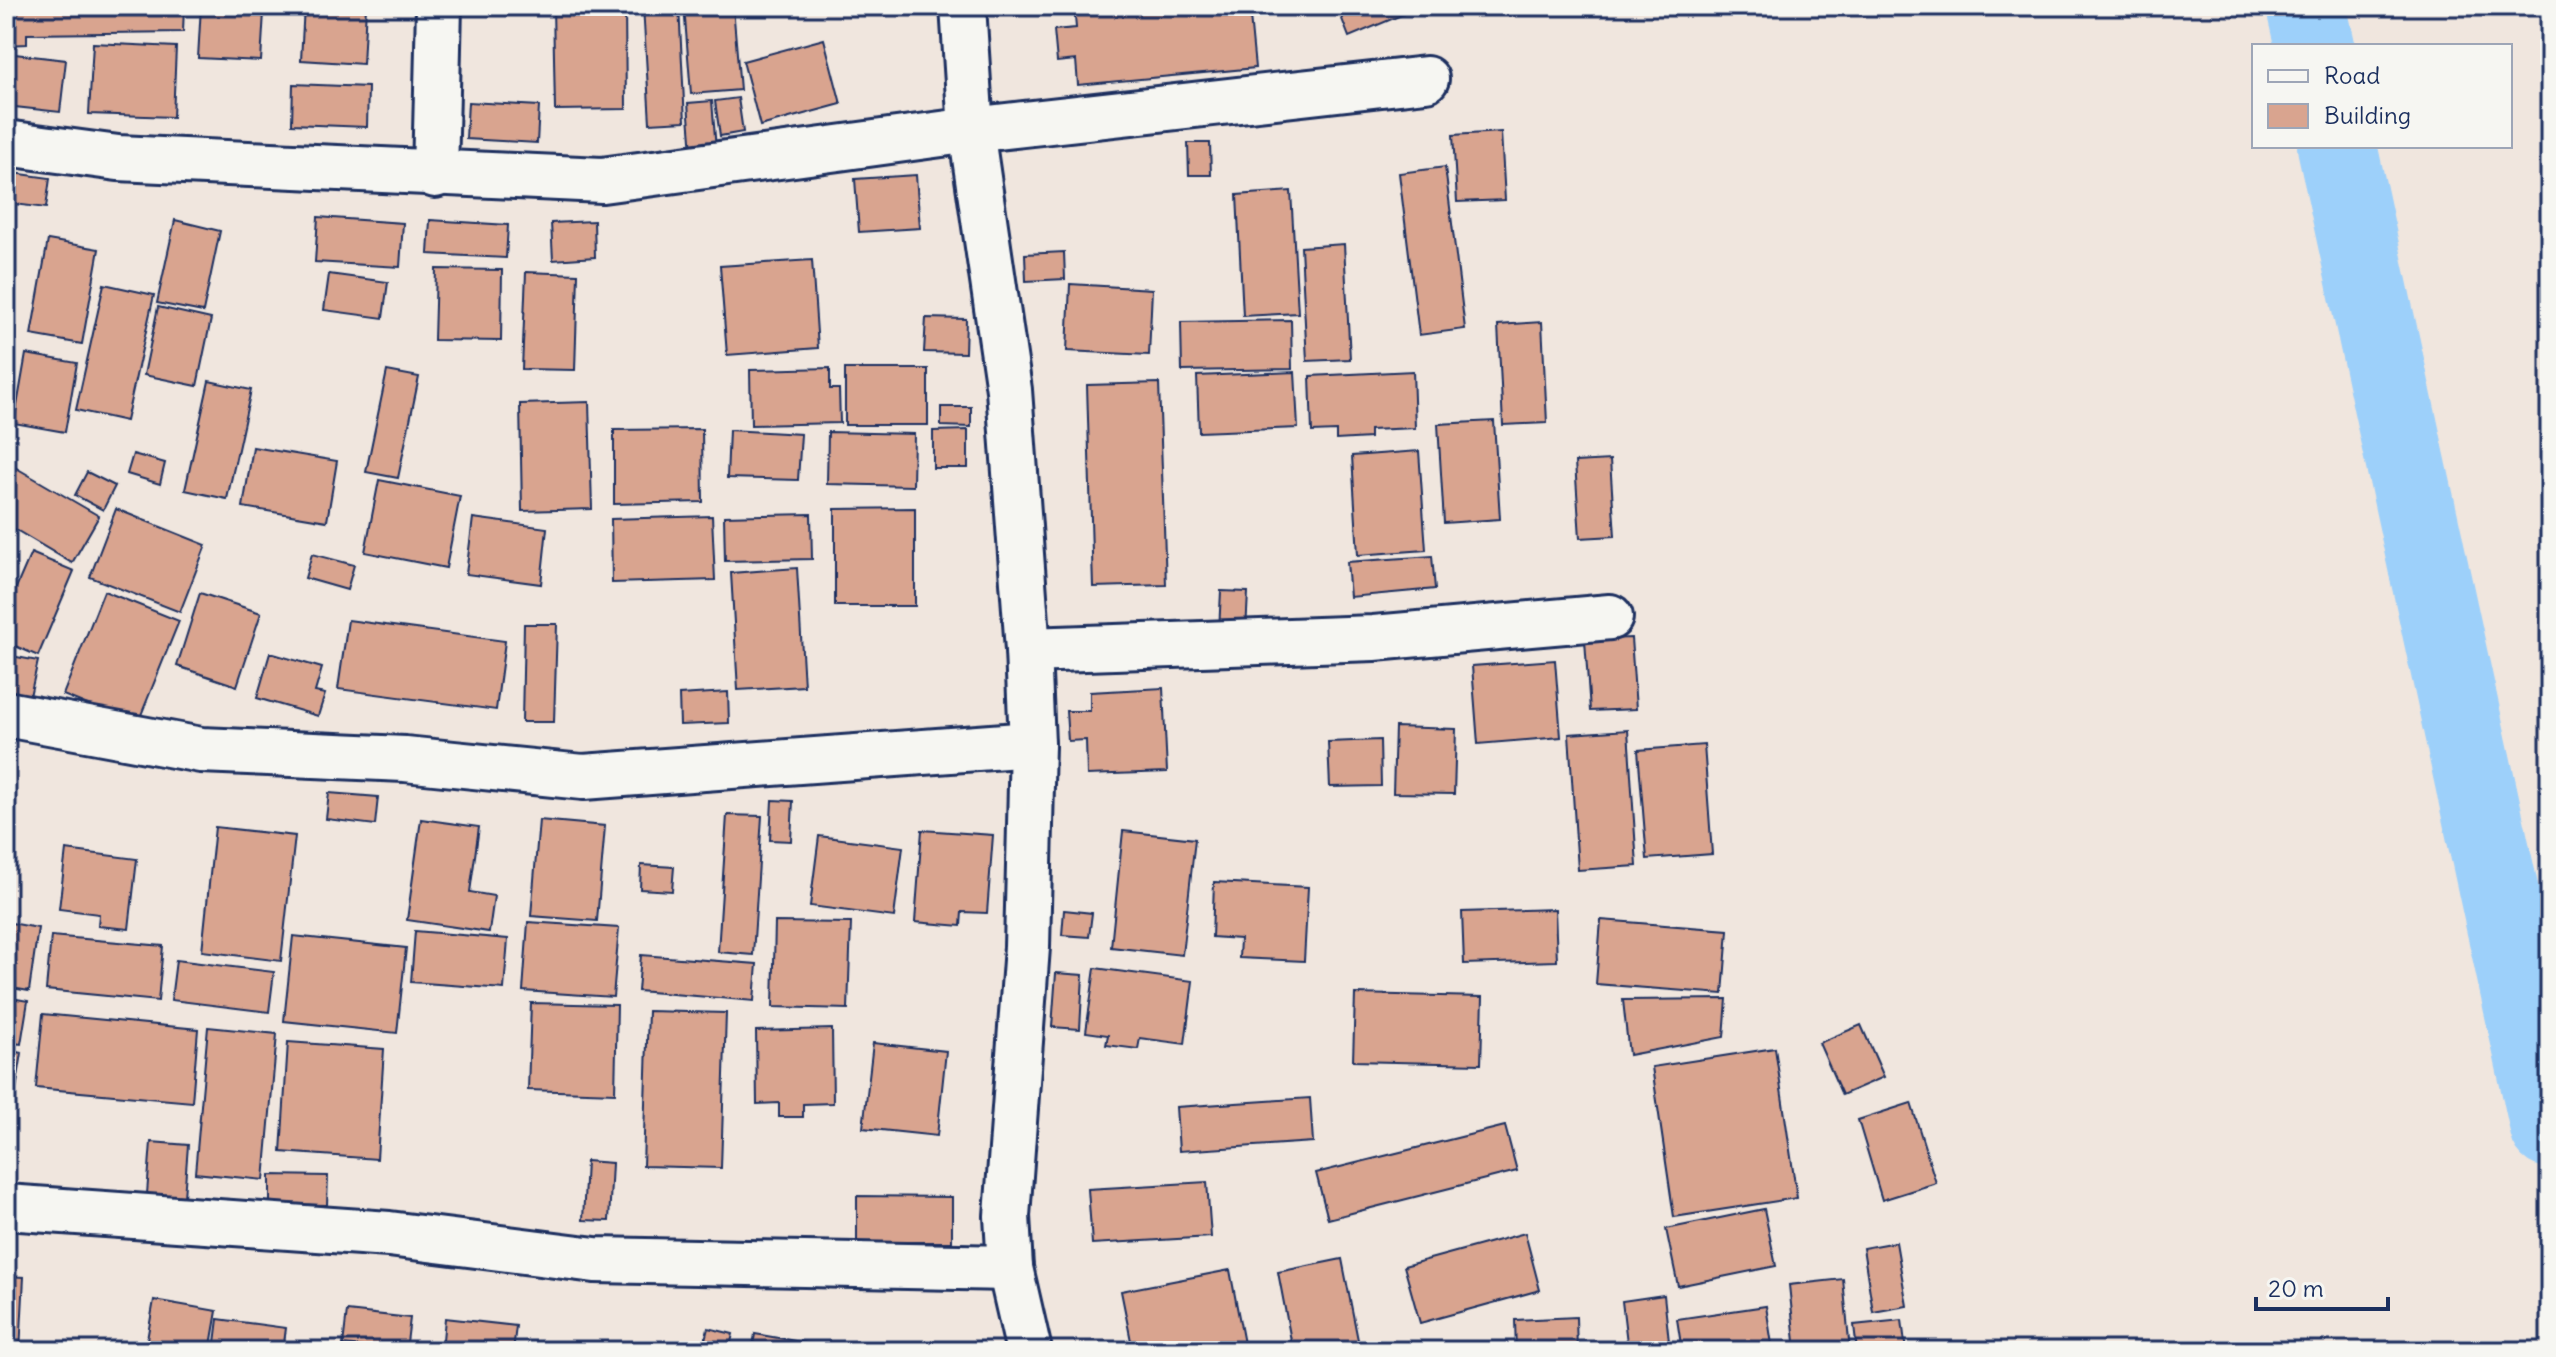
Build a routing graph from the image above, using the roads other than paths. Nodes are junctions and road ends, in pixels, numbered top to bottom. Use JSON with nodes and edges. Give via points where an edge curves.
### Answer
{"nodes":[{"id":1,"x":439,"y":6,"type":"edge"},
{"id":2,"x":963,"y":6,"type":"edge"},
{"id":3,"x":1426,"y":79,"type":"dead end"},
{"id":4,"x":971,"y":130,"type":"junction"},
{"id":5,"x":6,"y":143,"type":"edge"},
{"id":6,"x":435,"y":175,"type":"junction"},
{"id":7,"x":1610,"y":617,"type":"dead end"},
{"id":8,"x":1028,"y":650,"type":"junction"},
{"id":9,"x":6,"y":714,"type":"edge"},
{"id":10,"x":1032,"y":744,"type":"junction"},
{"id":11,"x":6,"y":1207,"type":"edge"},
{"id":12,"x":1010,"y":1268,"type":"junction"},
{"id":13,"x":1029,"y":1351,"type":"edge"}],
"edges":[{"from":1,"to":6,"type":"street"},
{"from":2,"to":4,"type":"street"},
{"from":3,"to":4,"type":"street"},
{"from":4,"to":6,"type":"street","via":[[602,180]]},
{"from":4,"to":8,"type":"street","via":[[1009,390]]},
{"from":5,"to":6,"type":"street","via":[[118,158]]},
{"from":7,"to":8,"type":"street","via":[[1374,638]]},
{"from":8,"to":10,"type":"street"},
{"from":9,"to":10,"type":"street","via":[[201,750],[405,759],[583,777]]},
{"from":10,"to":12,"type":"street","via":[[1027,947],[1007,1216]]},
{"from":11,"to":12,"type":"street","via":[[389,1234],[595,1260]]},
{"from":12,"to":13,"type":"street"}]}
